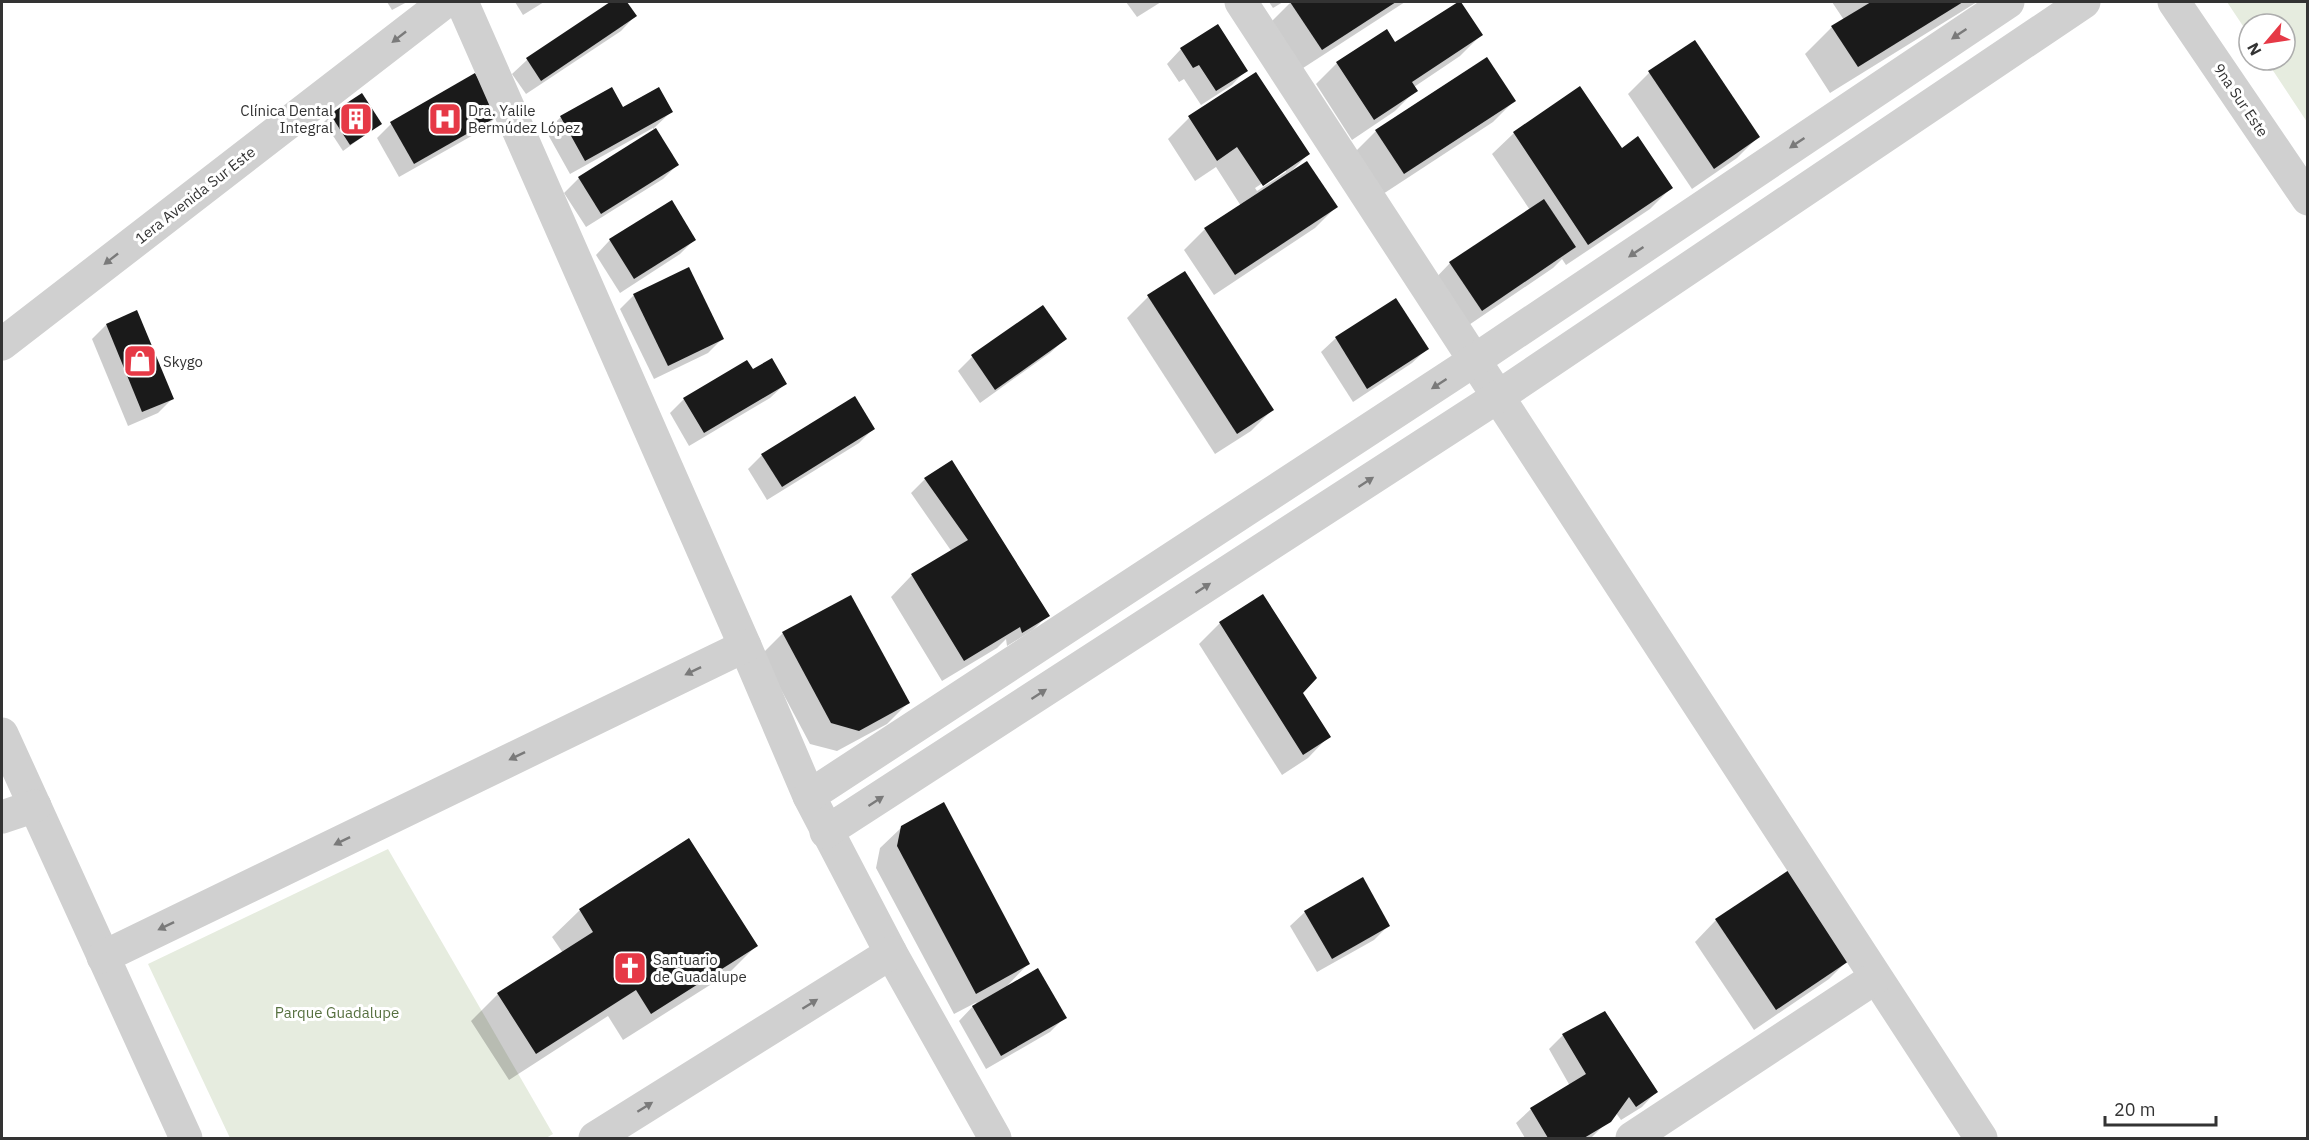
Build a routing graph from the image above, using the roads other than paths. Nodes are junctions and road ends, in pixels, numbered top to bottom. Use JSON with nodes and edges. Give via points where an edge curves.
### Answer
{"nodes":[{"id":1,"x":445,"y":2,"type":"edge"},
{"id":2,"x":462,"y":2,"type":"edge"},
{"id":3,"x":1241,"y":2,"type":"edge"},
{"id":4,"x":2008,"y":2,"type":"edge"},
{"id":5,"x":2084,"y":2,"type":"edge"},
{"id":6,"x":2174,"y":2,"type":"edge"},
{"id":7,"x":2307,"y":199,"type":"edge"},
{"id":8,"x":2,"y":344,"type":"edge"},
{"id":9,"x":1475,"y":360,"type":"junction"},
{"id":10,"x":1499,"y":396,"type":"junction"},
{"id":11,"x":745,"y":646,"type":"junction"},
{"id":12,"x":2,"y":734,"type":"edge"},
{"id":13,"x":809,"y":796,"type":"junction"},
{"id":14,"x":34,"y":806,"type":"junction"},
{"id":15,"x":2,"y":817,"type":"edge"},
{"id":16,"x":826,"y":832,"type":"junction"},
{"id":17,"x":891,"y":953,"type":"junction"},
{"id":18,"x":103,"y":957,"type":"junction"},
{"id":19,"x":1875,"y":978,"type":"junction"},
{"id":20,"x":186,"y":1138,"type":"edge"},
{"id":21,"x":595,"y":1138,"type":"edge"},
{"id":22,"x":995,"y":1138,"type":"edge"},
{"id":23,"x":1632,"y":1138,"type":"edge"},
{"id":24,"x":1981,"y":1138,"type":"edge"}],
"edges":[{"from":1,"to":8,"type":"street","name":"1era Avenida Sur Este","one_way":true},
{"from":2,"to":11,"type":"street"},
{"from":3,"to":9,"type":"street"},
{"from":4,"to":9,"type":"street","one_way":true},
{"from":5,"to":10,"type":"street"},
{"from":6,"to":7,"type":"street","name":"9na Sur Este"},
{"from":9,"to":10,"type":"street"},
{"from":9,"to":13,"type":"street","one_way":true},
{"from":16,"to":10,"type":"street","one_way":true},
{"from":10,"to":19,"type":"street"},
{"from":11,"to":13,"type":"street"},
{"from":11,"to":18,"type":"street","one_way":true},
{"from":12,"to":14,"type":"street"},
{"from":13,"to":16,"type":"street"},
{"from":14,"to":15,"type":"street"},
{"from":14,"to":18,"type":"street"},
{"from":16,"to":17,"type":"street"},
{"from":21,"to":17,"type":"street","one_way":true},
{"from":17,"to":22,"type":"street"},
{"from":18,"to":20,"type":"street"},
{"from":19,"to":23,"type":"street"},
{"from":19,"to":24,"type":"street"}]}
